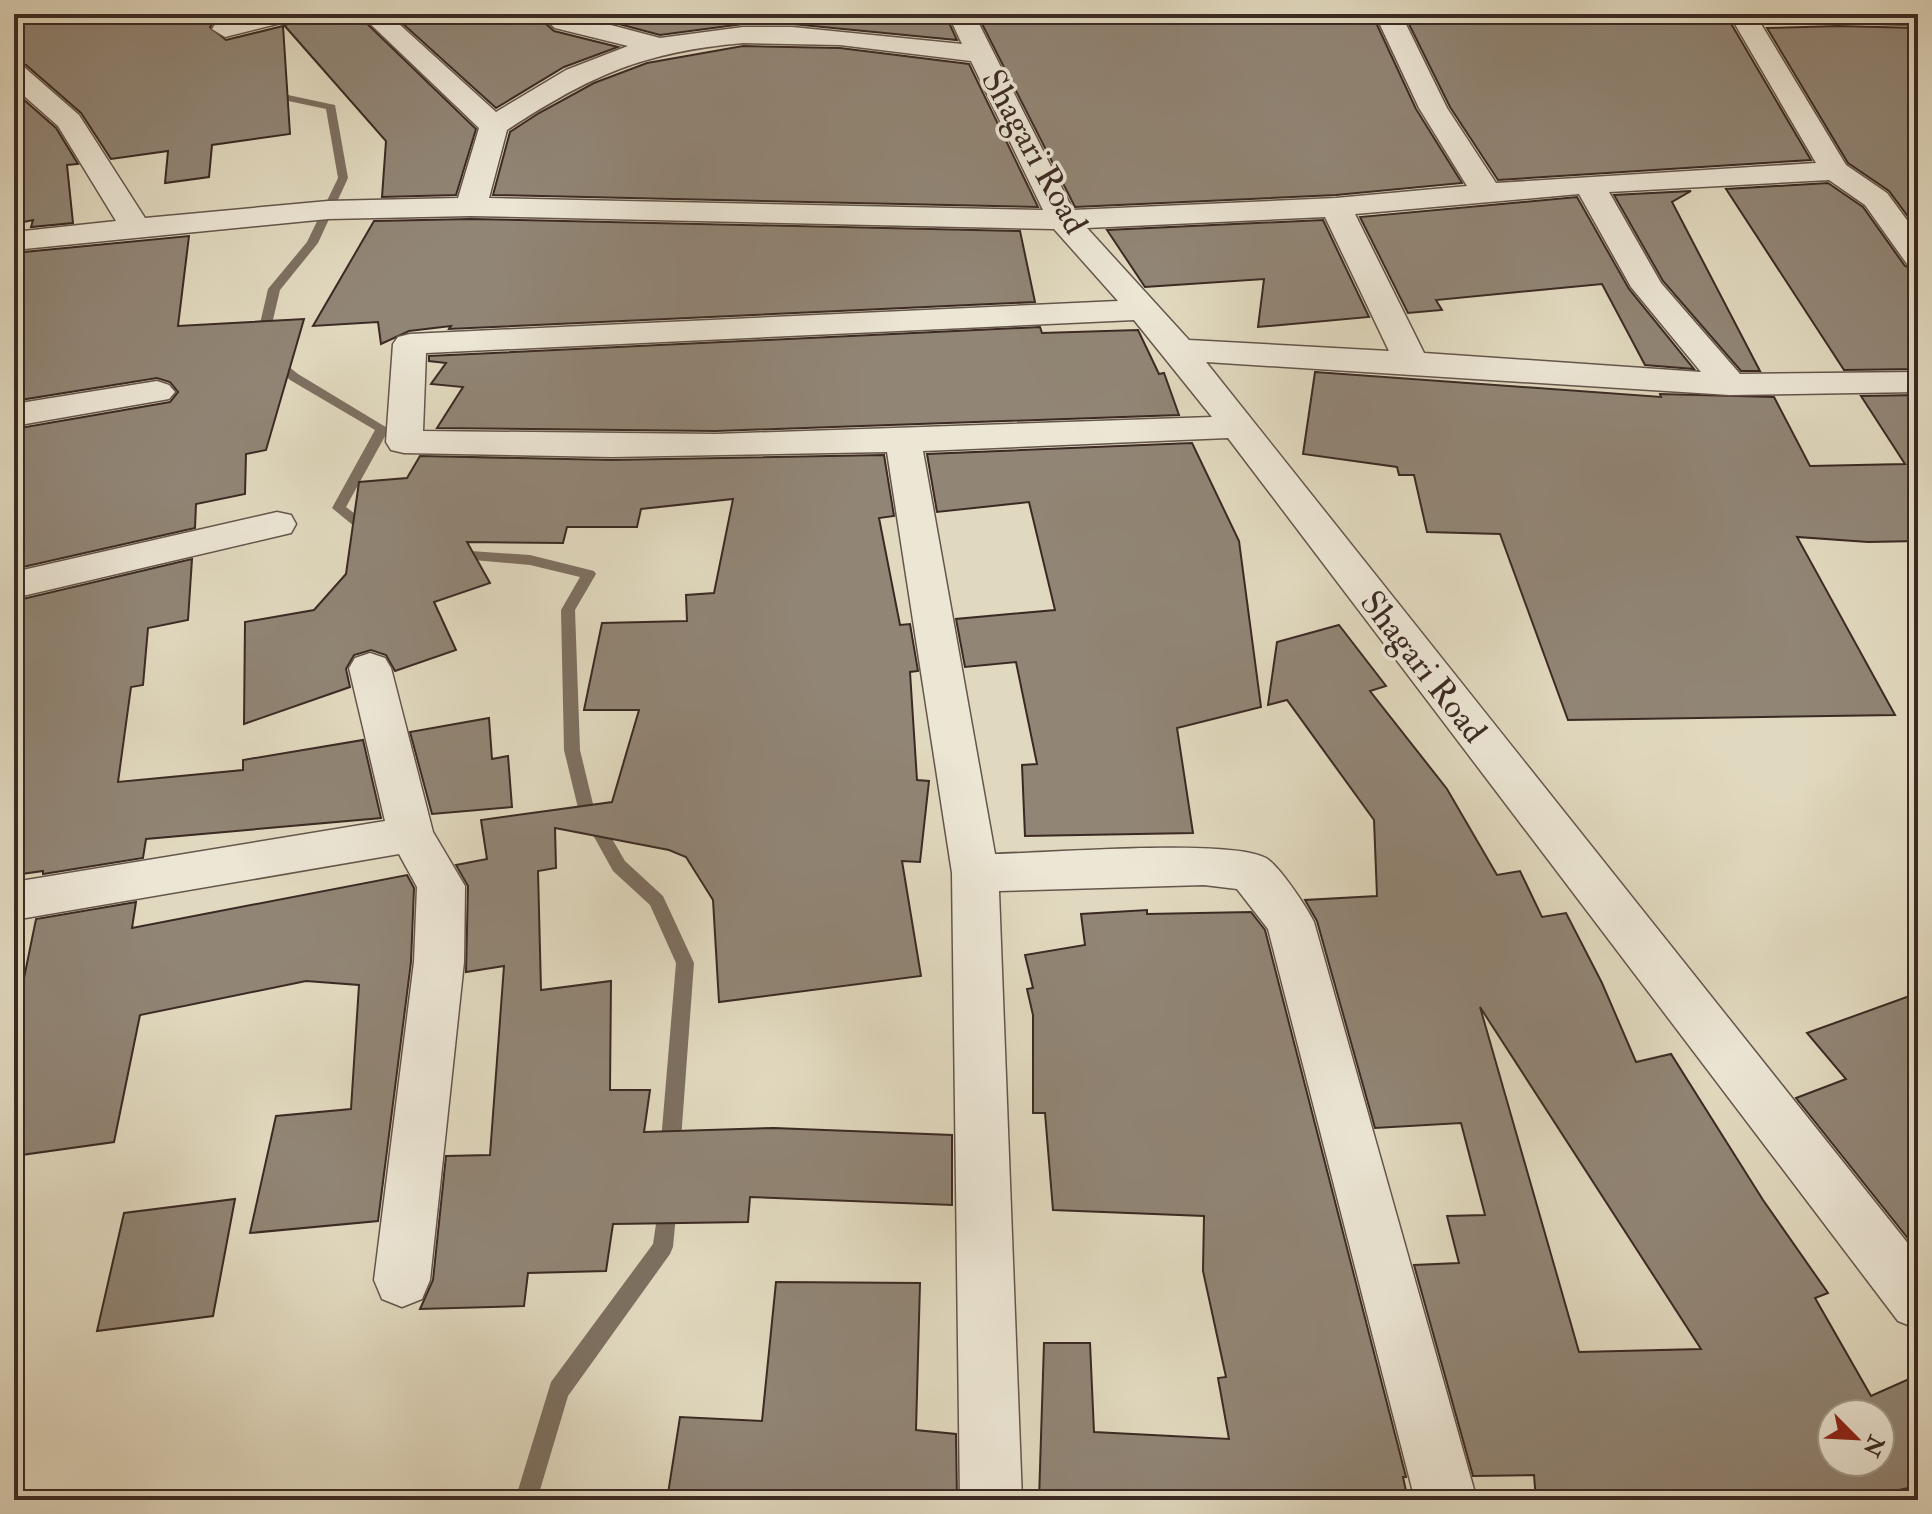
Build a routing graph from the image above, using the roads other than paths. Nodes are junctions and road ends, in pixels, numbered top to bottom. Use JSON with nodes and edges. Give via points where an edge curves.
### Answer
{"nodes":[{"id":1,"x":288,"y":14,"type":"edge"},
{"id":2,"x":373,"y":14,"type":"edge"},
{"id":3,"x":551,"y":14,"type":"edge"},
{"id":4,"x":698,"y":14,"type":"edge"},
{"id":5,"x":961,"y":14,"type":"edge"},
{"id":6,"x":1388,"y":14,"type":"edge"},
{"id":7,"x":1742,"y":14,"type":"edge"},
{"id":8,"x":1815,"y":14,"type":"edge"},
{"id":9,"x":1918,"y":17,"type":"edge"},
{"id":10,"x":225,"y":29,"type":"dead end"},
{"id":11,"x":691,"y":41,"type":"junction"},
{"id":12,"x":661,"y":46,"type":"junction"},
{"id":13,"x":981,"y":54,"type":"junction"},
{"id":14,"x":14,"y":73,"type":"edge"},
{"id":15,"x":494,"y":126,"type":"junction"},
{"id":16,"x":1835,"y":171,"type":"junction"},
{"id":17,"x":1589,"y":184,"type":"junction"},
{"id":18,"x":1490,"y":195,"type":"junction"},
{"id":19,"x":471,"y":207,"type":"junction"},
{"id":20,"x":1336,"y":207,"type":"junction"},
{"id":21,"x":1063,"y":220,"type":"junction"},
{"id":22,"x":136,"y":228,"type":"junction"},
{"id":23,"x":14,"y":241,"type":"edge"},
{"id":24,"x":1918,"y":257,"type":"edge"},
{"id":25,"x":1142,"y":310,"type":"junction"},
{"id":26,"x":1179,"y":350,"type":"junction"},
{"id":27,"x":1412,"y":362,"type":"junction"},
{"id":28,"x":1918,"y":382,"type":"edge"},
{"id":29,"x":1730,"y":385,"type":"junction"},
{"id":30,"x":157,"y":392,"type":"dead end"},
{"id":31,"x":14,"y":415,"type":"edge"},
{"id":32,"x":1236,"y":427,"type":"junction"},
{"id":33,"x":903,"y":441,"type":"junction"},
{"id":34,"x":277,"y":524,"type":"dead end"},
{"id":35,"x":14,"y":585,"type":"edge"},
{"id":36,"x":370,"y":668,"type":"dead end"},
{"id":37,"x":411,"y":834,"type":"junction"},
{"id":38,"x":975,"y":873,"type":"junction"},
{"id":39,"x":14,"y":901,"type":"edge"},
{"id":40,"x":402,"y":1280,"type":"dead end"},
{"id":41,"x":1918,"y":1301,"type":"edge"},
{"id":42,"x":991,"y":1500,"type":"edge"},
{"id":43,"x":1446,"y":1500,"type":"edge"}],
"edges":[{"from":1,"to":10,"type":"street"},
{"from":2,"to":15,"type":"street"},
{"from":3,"to":12,"type":"street","via":[[564,22]]},
{"from":4,"to":11,"type":"street"},
{"from":5,"to":13,"type":"street","name":"Shagari Road"},
{"from":6,"to":18,"type":"street","via":[[1449,136]]},
{"from":7,"to":16,"type":"street"},
{"from":8,"to":9,"type":"street"},
{"from":11,"to":12,"type":"street"},
{"from":11,"to":13,"type":"street","via":[[839,36]]},
{"from":12,"to":15,"type":"street","via":[[605,62]]},
{"from":13,"to":21,"type":"street","name":"Shagari Road"},
{"from":14,"to":22,"type":"street","via":[[69,121]]},
{"from":15,"to":19,"type":"street"},
{"from":16,"to":17,"type":"street"},
{"from":16,"to":24,"type":"street","via":[[1876,199]]},
{"from":17,"to":18,"type":"street"},
{"from":17,"to":29,"type":"street","via":[[1647,287]]},
{"from":18,"to":20,"type":"street"},
{"from":19,"to":21,"type":"street"},
{"from":19,"to":22,"type":"street","via":[[328,210]]},
{"from":20,"to":21,"type":"street"},
{"from":20,"to":27,"type":"street"},
{"from":21,"to":25,"type":"street","name":"Shagari Road"},
{"from":22,"to":23,"type":"street"},
{"from":25,"to":26,"type":"street","name":"Shagari Road"},
{"from":25,"to":33,"type":"street","via":[[410,344],[404,442]]},
{"from":26,"to":27,"type":"street"},
{"from":26,"to":32,"type":"street","name":"Shagari Road"},
{"from":27,"to":29,"type":"street"},
{"from":28,"to":29,"type":"street"},
{"from":30,"to":31,"type":"street"},
{"from":32,"to":33,"type":"street"},
{"from":32,"to":41,"type":"street","name":"Shagari Road"},
{"from":33,"to":38,"type":"street"},
{"from":34,"to":35,"type":"street"},
{"from":36,"to":37,"type":"street"},
{"from":37,"to":39,"type":"street"},
{"from":37,"to":40,"type":"street","via":[[441,886],[439,962]]},
{"from":38,"to":42,"type":"street"},
{"from":38,"to":43,"type":"street","via":[[1204,867],[1251,872],[1290,922]]}]}
